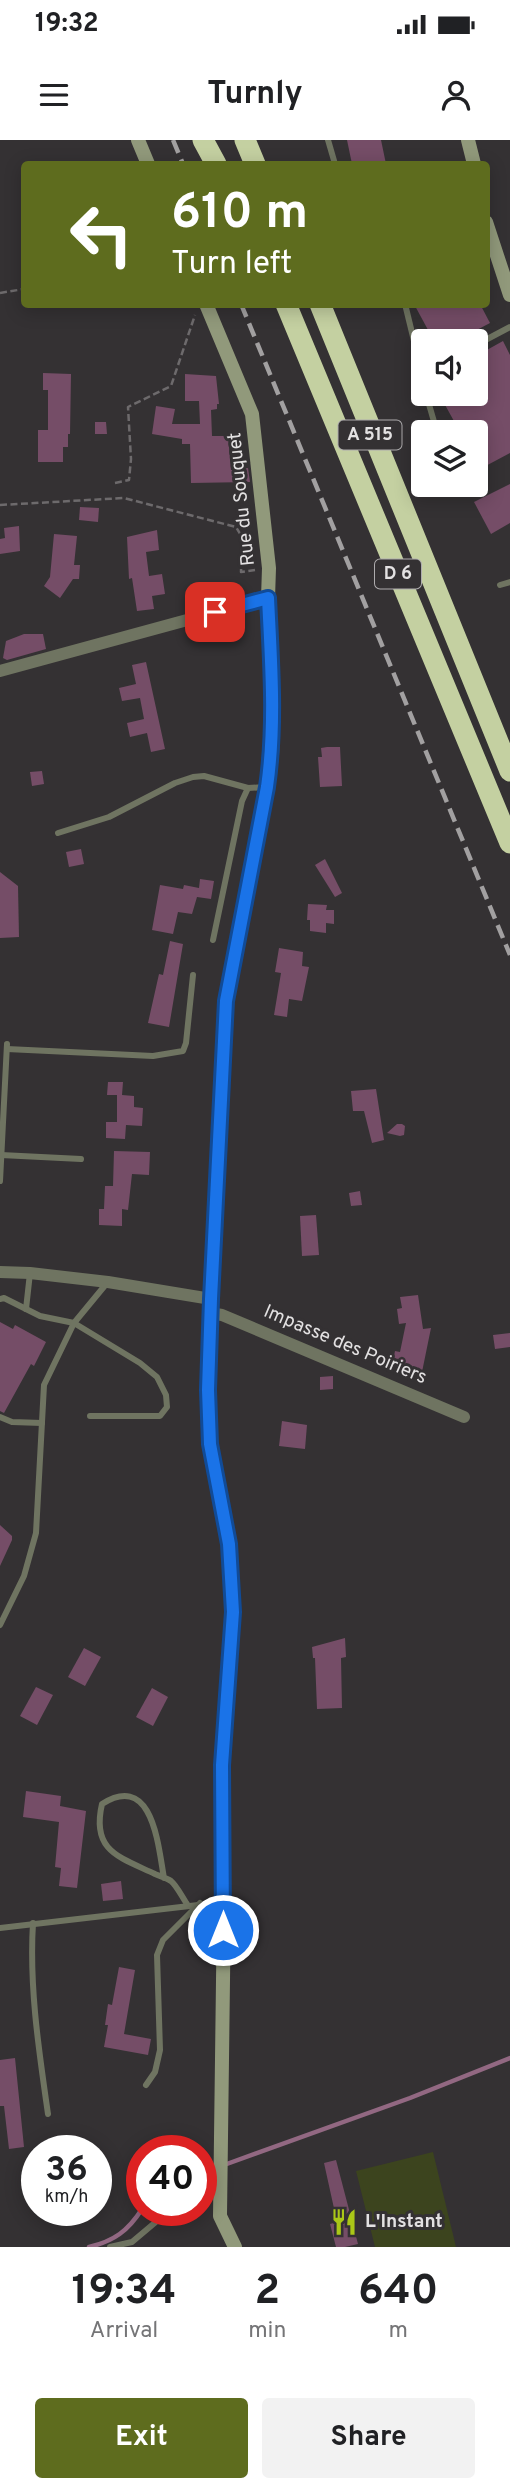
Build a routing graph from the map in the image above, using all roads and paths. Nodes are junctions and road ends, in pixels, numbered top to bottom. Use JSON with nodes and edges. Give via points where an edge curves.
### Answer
{"nodes":[{"id":1,"x":138,"y":140,"type":"edge"},
{"id":2,"x":203,"y":140,"type":"edge"},
{"id":3,"x":218,"y":140,"type":"edge"},
{"id":4,"x":245,"y":140,"type":"edge"},
{"id":5,"x":255,"y":140,"type":"edge"},
{"id":6,"x":328,"y":140,"type":"edge"},
{"id":7,"x":468,"y":140,"type":"edge"},
{"id":8,"x":147,"y":161,"type":"edge"},
{"id":9,"x":214,"y":161,"type":"edge"},
{"id":10,"x":227,"y":161,"type":"edge"},
{"id":11,"x":254,"y":161,"type":"edge"},
{"id":12,"x":263,"y":161,"type":"edge"},
{"id":13,"x":334,"y":161,"type":"edge"},
{"id":14,"x":473,"y":161,"type":"edge"},
{"id":15,"x":490,"y":248,"type":"edge"},
{"id":16,"x":21,"y":290,"type":"edge"},
{"id":17,"x":0,"y":293,"type":"edge"},
{"id":18,"x":510,"y":295,"type":"edge"},
{"id":19,"x":288,"y":308,"type":"edge"},
{"id":20,"x":315,"y":308,"type":"edge"},
{"id":21,"x":322,"y":308,"type":"edge"},
{"id":22,"x":406,"y":308,"type":"edge"},
{"id":23,"x":201,"y":309,"type":"edge"},
{"id":24,"x":510,"y":327,"type":"edge"},
{"id":25,"x":411,"y":329,"type":"edge"},
{"id":26,"x":488,"y":339,"type":"edge"},
{"id":27,"x":115,"y":484,"type":"dead end"},
{"id":28,"x":0,"y":505,"type":"edge"},
{"id":29,"x":426,"y":566,"type":"junction"},
{"id":30,"x":269,"y":568,"type":"junction"},
{"id":31,"x":510,"y":582,"type":"edge"},
{"id":32,"x":500,"y":585,"type":"dead end"},
{"id":33,"x":268,"y":598,"type":"junction"},
{"id":34,"x":0,"y":671,"type":"edge"},
{"id":35,"x":510,"y":771,"type":"edge"},
{"id":36,"x":267,"y":787,"type":"junction"},
{"id":37,"x":248,"y":788,"type":"junction"},
{"id":38,"x":58,"y":833,"type":"dead end"},
{"id":39,"x":510,"y":843,"type":"edge"},
{"id":40,"x":213,"y":940,"type":"dead end"},
{"id":41,"x":193,"y":975,"type":"dead end"},
{"id":42,"x":1,"y":1155,"type":"edge"},
{"id":43,"x":81,"y":1159,"type":"dead end"},
{"id":44,"x":0,"y":1181,"type":"edge"},
{"id":45,"x":0,"y":1272,"type":"edge"},
{"id":46,"x":30,"y":1273,"type":"junction"},
{"id":47,"x":108,"y":1282,"type":"junction"},
{"id":48,"x":0,"y":1299,"type":"edge"},
{"id":49,"x":211,"y":1306,"type":"junction"},
{"id":50,"x":26,"y":1309,"type":"junction"},
{"id":51,"x":74,"y":1323,"type":"junction"},
{"id":52,"x":90,"y":1416,"type":"dead end"},
{"id":53,"x":0,"y":1417,"type":"edge"},
{"id":54,"x":464,"y":1417,"type":"dead end"},
{"id":55,"x":42,"y":1423,"type":"junction"},
{"id":56,"x":0,"y":1626,"type":"edge"},
{"id":57,"x":164,"y":1878,"type":"junction"},
{"id":58,"x":224,"y":1902,"type":"junction"},
{"id":59,"x":200,"y":1903,"type":"junction"},
{"id":60,"x":187,"y":1904,"type":"junction"},
{"id":61,"x":33,"y":1923,"type":"junction"},
{"id":62,"x":0,"y":1927,"type":"edge"},
{"id":63,"x":146,"y":2085,"type":"dead end"},
{"id":64,"x":48,"y":2114,"type":"dead end"},
{"id":65,"x":221,"y":2169,"type":"junction"},
{"id":66,"x":217,"y":2173,"type":"edge"},
{"id":67,"x":151,"y":2226,"type":"edge"},
{"id":68,"x":110,"y":2247,"type":"edge"},
{"id":69,"x":235,"y":2247,"type":"edge"}],
"edges":[{"from":1,"to":8,"type":"street"},
{"from":2,"to":9,"type":"highway"},
{"from":3,"to":10,"type":"highway"},
{"from":4,"to":11,"type":"highway"},
{"from":5,"to":12,"type":"highway"},
{"from":6,"to":13,"type":"lane"},
{"from":7,"to":14,"type":"street"},
{"from":15,"to":18,"type":"street"},
{"from":16,"to":17,"type":"path"},
{"from":19,"to":39,"type":"highway","number":"D 6"},
{"from":20,"to":29,"type":"highway","number":"A 515"},
{"from":21,"to":29,"type":"highway"},
{"from":22,"to":25,"type":"lane"},
{"from":23,"to":27,"type":"path","via":[[170,386],[128,407],[130,480]]},
{"from":23,"to":30,"type":"street","name":"Rue du Souquet","via":[[252,414]]},
{"from":24,"to":26,"type":"lane"},
{"from":28,"to":30,"type":"path","via":[[124,498],[236,527],[242,537],[241,572]]},
{"from":29,"to":35,"type":"highway","number":"D 6"},
{"from":30,"to":33,"type":"street","name":"Rue du Souquet"},
{"from":31,"to":32,"type":"lane"},
{"from":33,"to":34,"type":"street"},
{"from":33,"to":36,"type":"street","name":"Rue du Souquet","via":[[273,708]]},
{"from":36,"to":37,"type":"lane"},
{"from":36,"to":49,"type":"street","name":"Rue du Souquet","via":[[226,1001]]},
{"from":37,"to":38,"type":"lane","via":[[193,777],[108,817]]},
{"from":37,"to":40,"type":"lane"},
{"from":41,"to":42,"type":"lane","via":[[183,1051],[153,1056],[7,1046]]},
{"from":42,"to":43,"type":"lane"},
{"from":42,"to":44,"type":"lane"},
{"from":45,"to":46,"type":"street","name":"Impasse des Poiriers"},
{"from":46,"to":47,"type":"street","name":"Impasse des Poiriers"},
{"from":46,"to":50,"type":"lane"},
{"from":47,"to":49,"type":"street","name":"Impasse des Poiriers"},
{"from":47,"to":51,"type":"lane"},
{"from":48,"to":50,"type":"lane"},
{"from":49,"to":54,"type":"street","name":"Impasse des Poiriers","via":[[222,1315]]},
{"from":49,"to":58,"type":"street","name":"Rue du Souquet","via":[[210,1444],[229,1544],[233,1612],[222,1765]]},
{"from":50,"to":51,"type":"lane"},
{"from":51,"to":52,"type":"lane","via":[[140,1363],[157,1377],[166,1395],[167,1407],[160,1416]]},
{"from":51,"to":55,"type":"lane","via":[[44,1385]]},
{"from":53,"to":55,"type":"lane"},
{"from":55,"to":56,"type":"lane","via":[[36,1533],[24,1576]]},
{"from":57,"to":57,"type":"lane","via":[[119,1857],[101,1840],[102,1804],[128,1796],[145,1805],[155,1828]]},
{"from":57,"to":60,"type":"lane"},
{"from":58,"to":59,"type":"lane"},
{"from":58,"to":65,"type":"street","name":"Rue du Souquet"},
{"from":59,"to":60,"type":"lane"},
{"from":59,"to":63,"type":"lane","via":[[163,1940],[157,1955],[160,2050],[155,2072]]},
{"from":60,"to":61,"type":"lane"},
{"from":61,"to":62,"type":"lane"},
{"from":61,"to":64,"type":"lane","via":[[36,2026]]},
{"from":65,"to":66,"type":"lane"},
{"from":65,"to":69,"type":"street","name":"Rue du Souquet","via":[[220,2216]]},
{"from":67,"to":68,"type":"lane","via":[[132,2242]]}]}
